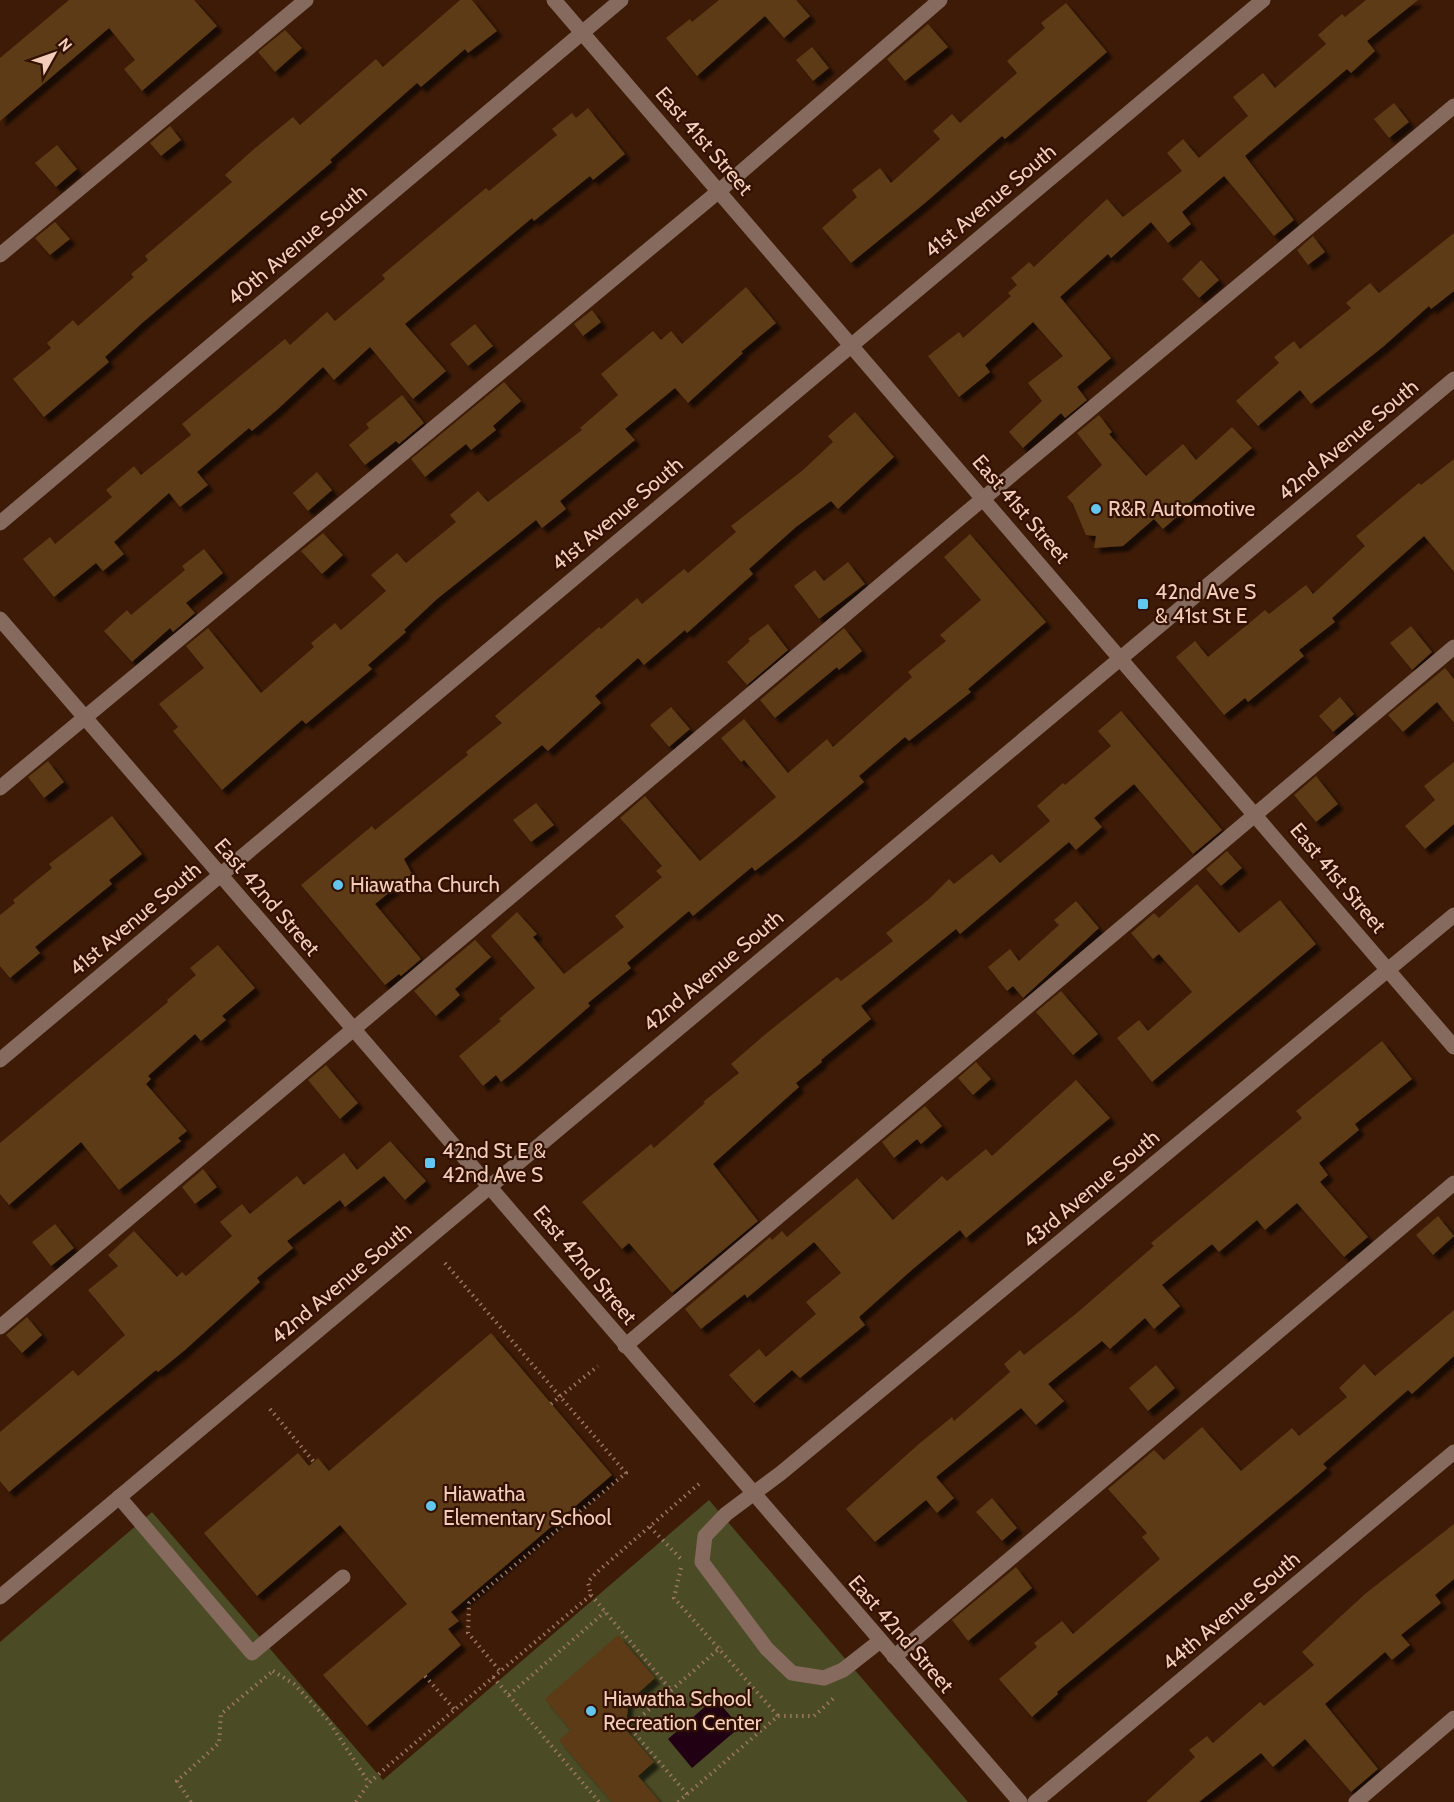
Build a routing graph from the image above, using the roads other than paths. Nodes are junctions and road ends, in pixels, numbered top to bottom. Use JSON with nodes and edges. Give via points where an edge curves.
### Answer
{"nodes":[{"id":1,"x":306,"y":0,"type":"edge"},
{"id":2,"x":554,"y":0,"type":"edge"},
{"id":3,"x":621,"y":0,"type":"edge"},
{"id":4,"x":940,"y":0,"type":"edge"},
{"id":5,"x":1263,"y":0,"type":"edge"},
{"id":6,"x":583,"y":33,"type":"junction"},
{"id":7,"x":1454,"y":106,"type":"edge"},
{"id":8,"x":719,"y":191,"type":"junction"},
{"id":9,"x":0,"y":255,"type":"edge"},
{"id":10,"x":851,"y":344,"type":"junction"},
{"id":11,"x":1454,"y":379,"type":"edge"},
{"id":12,"x":983,"y":498,"type":"junction"},
{"id":13,"x":0,"y":523,"type":"edge"},
{"id":14,"x":0,"y":620,"type":"edge"},
{"id":15,"x":1454,"y":647,"type":"edge"},
{"id":16,"x":1121,"y":658,"type":"junction"},
{"id":17,"x":86,"y":718,"type":"junction"},
{"id":18,"x":0,"y":788,"type":"edge"},
{"id":19,"x":1256,"y":813,"type":"junction"},
{"id":20,"x":220,"y":876,"type":"junction"},
{"id":21,"x":1454,"y":915,"type":"edge"},
{"id":22,"x":1389,"y":970,"type":"junction"},
{"id":23,"x":354,"y":1029,"type":"junction"},
{"id":24,"x":1454,"y":1047,"type":"edge"},
{"id":25,"x":0,"y":1060,"type":"edge"},
{"id":26,"x":1454,"y":1184,"type":"edge"},
{"id":27,"x":490,"y":1185,"type":"junction"},
{"id":28,"x":0,"y":1327,"type":"edge"},
{"id":29,"x":625,"y":1346,"type":"junction"},
{"id":30,"x":1454,"y":1452,"type":"edge"},
{"id":31,"x":753,"y":1494,"type":"junction"},
{"id":32,"x":119,"y":1497,"type":"junction"},
{"id":33,"x":343,"y":1577,"type":"dead end"},
{"id":34,"x":0,"y":1597,"type":"edge"},
{"id":35,"x":880,"y":1641,"type":"junction"},
{"id":36,"x":894,"y":1657,"type":"junction"},
{"id":37,"x":1454,"y":1718,"type":"edge"},
{"id":38,"x":1020,"y":1802,"type":"edge"},
{"id":39,"x":1035,"y":1802,"type":"edge"},
{"id":40,"x":1356,"y":1802,"type":"edge"}],
"edges":[{"from":1,"to":9,"type":"street"},
{"from":2,"to":6,"type":"street","name":"East 41st Street"},
{"from":3,"to":6,"type":"street","name":"40th Avenue South"},
{"from":4,"to":8,"type":"street"},
{"from":5,"to":10,"type":"street","name":"41st Avenue South"},
{"from":6,"to":8,"type":"street","name":"East 41st Street"},
{"from":6,"to":13,"type":"street","name":"40th Avenue South"},
{"from":7,"to":12,"type":"street"},
{"from":8,"to":10,"type":"street","name":"East 41st Street"},
{"from":8,"to":17,"type":"street"},
{"from":10,"to":12,"type":"street","name":"East 41st Street"},
{"from":10,"to":20,"type":"street","name":"41st Avenue South"},
{"from":11,"to":16,"type":"street","name":"42nd Avenue South"},
{"from":12,"to":16,"type":"street","name":"East 41st Street"},
{"from":12,"to":23,"type":"street"},
{"from":14,"to":17,"type":"street","name":"East 42nd Street"},
{"from":15,"to":19,"type":"street"},
{"from":16,"to":19,"type":"street","name":"East 41st Street"},
{"from":16,"to":27,"type":"street","name":"42nd Avenue South"},
{"from":17,"to":18,"type":"street"},
{"from":17,"to":20,"type":"street","name":"East 42nd Street"},
{"from":19,"to":22,"type":"street","name":"East 41st Street"},
{"from":19,"to":29,"type":"street"},
{"from":20,"to":23,"type":"street","name":"East 42nd Street"},
{"from":20,"to":25,"type":"street","name":"41st Avenue South"},
{"from":21,"to":22,"type":"street","name":"43rd Avenue South"},
{"from":22,"to":24,"type":"street","name":"East 41st Street"},
{"from":22,"to":31,"type":"street","name":"43rd Avenue South"},
{"from":23,"to":27,"type":"street","name":"East 42nd Street"},
{"from":23,"to":28,"type":"street"},
{"from":26,"to":36,"type":"street"},
{"from":27,"to":29,"type":"street","name":"East 42nd Street"},
{"from":27,"to":32,"type":"street","name":"42nd Avenue South"},
{"from":29,"to":31,"type":"street","name":"East 42nd Street"},
{"from":30,"to":39,"type":"street","name":"44th Avenue South"},
{"from":31,"to":35,"type":"street","name":"East 42nd Street"},
{"from":31,"to":35,"type":"street","name":"43rd Avenue South","via":[[705,1536],[702,1562],[767,1649],[792,1673],[824,1678],[843,1670]]},
{"from":32,"to":33,"type":"street","via":[[252,1653]]},
{"from":32,"to":34,"type":"street","name":"42nd Avenue South"},
{"from":35,"to":36,"type":"street","name":"East 42nd Street"},
{"from":36,"to":38,"type":"street","name":"East 42nd Street"},
{"from":37,"to":40,"type":"street"}]}
